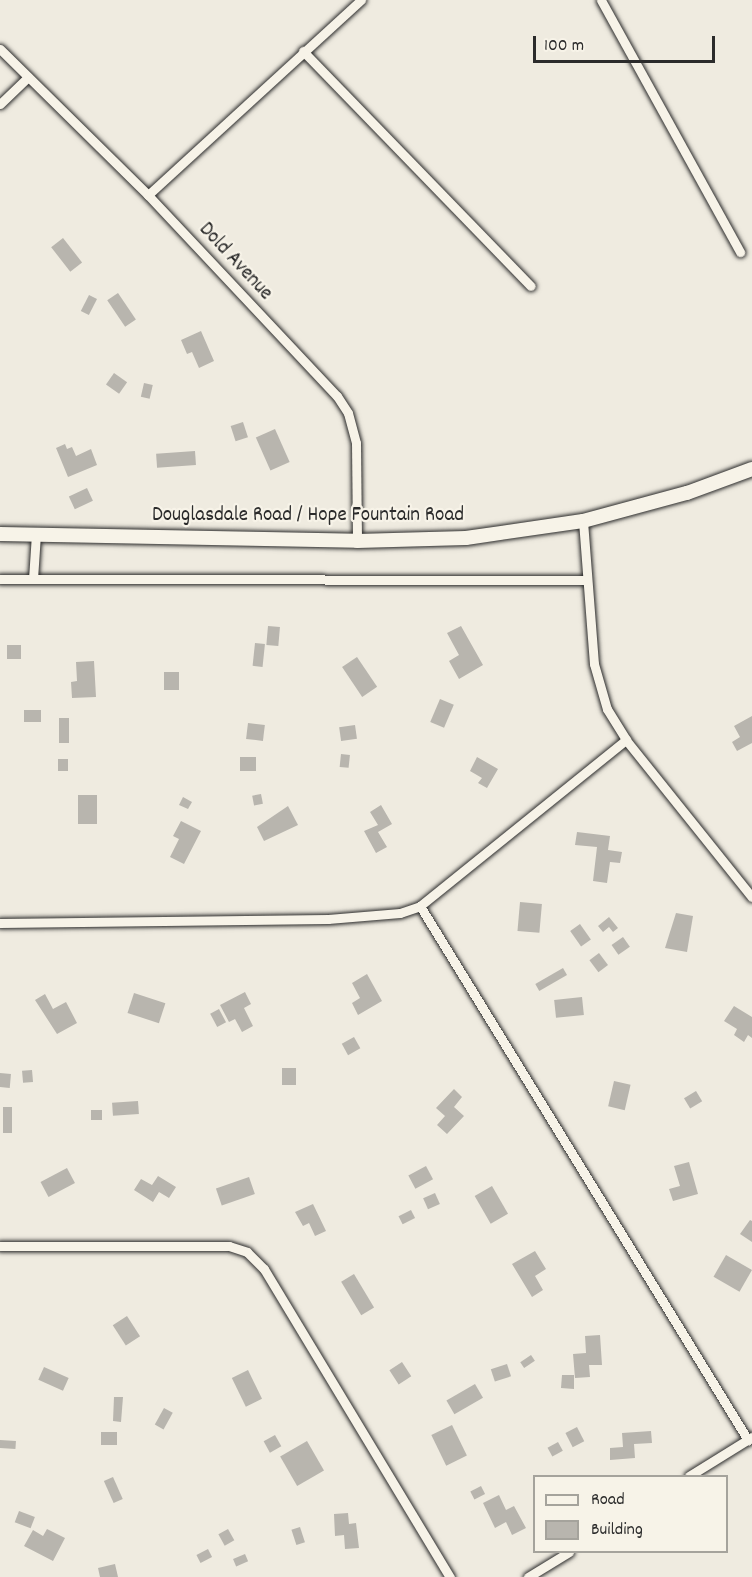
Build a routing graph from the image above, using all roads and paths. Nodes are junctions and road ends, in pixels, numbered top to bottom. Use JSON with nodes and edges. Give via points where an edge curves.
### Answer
{"nodes":[{"id":1,"x":361,"y":0,"type":"edge"},
{"id":2,"x":601,"y":0,"type":"edge"},
{"id":3,"x":0,"y":49,"type":"edge"},
{"id":4,"x":303,"y":51,"type":"junction"},
{"id":5,"x":28,"y":77,"type":"junction"},
{"id":6,"x":0,"y":104,"type":"edge"},
{"id":7,"x":148,"y":195,"type":"junction"},
{"id":8,"x":740,"y":252,"type":"dead end"},
{"id":9,"x":531,"y":286,"type":"dead end"},
{"id":10,"x":752,"y":469,"type":"edge"},
{"id":11,"x":583,"y":521,"type":"junction"},
{"id":12,"x":0,"y":534,"type":"edge"},
{"id":13,"x":36,"y":534,"type":"junction"},
{"id":14,"x":357,"y":540,"type":"junction"},
{"id":15,"x":0,"y":579,"type":"edge"},
{"id":16,"x":33,"y":579,"type":"junction"},
{"id":17,"x":586,"y":580,"type":"junction"},
{"id":18,"x":626,"y":740,"type":"junction"},
{"id":19,"x":752,"y":897,"type":"edge"},
{"id":20,"x":420,"y":906,"type":"junction"},
{"id":21,"x":0,"y":923,"type":"edge"},
{"id":22,"x":0,"y":1246,"type":"edge"},
{"id":23,"x":750,"y":1438,"type":"edge"},
{"id":24,"x":691,"y":1475,"type":"edge"},
{"id":25,"x":566,"y":1553,"type":"edge"},
{"id":26,"x":450,"y":1577,"type":"edge"},
{"id":27,"x":528,"y":1577,"type":"edge"}],
"edges":[{"from":1,"to":4,"type":"street"},
{"from":2,"to":8,"type":"street"},
{"from":3,"to":5,"type":"street","name":"Dold Avenue"},
{"from":4,"to":7,"type":"street"},
{"from":4,"to":9,"type":"street"},
{"from":5,"to":6,"type":"street"},
{"from":5,"to":7,"type":"street","name":"Dold Avenue"},
{"from":7,"to":14,"type":"street","name":"Dold Avenue","via":[[343,404],[356,442]]},
{"from":10,"to":11,"type":"main road","name":"Douglasdale Road / Hope Fountain Road","via":[[676,496]]},
{"from":11,"to":14,"type":"main road","name":"Douglasdale Road / Hope Fountain Road","via":[[466,537]]},
{"from":11,"to":17,"type":"street"},
{"from":12,"to":13,"type":"main road","name":"Douglasdale Road / Hope Fountain Road"},
{"from":13,"to":14,"type":"main road","name":"Douglasdale Road / Hope Fountain Road"},
{"from":13,"to":16,"type":"street"},
{"from":15,"to":16,"type":"street"},
{"from":16,"to":17,"type":"street"},
{"from":17,"to":18,"type":"street","via":[[598,685]]},
{"from":18,"to":19,"type":"street"},
{"from":18,"to":20,"type":"street"},
{"from":20,"to":21,"type":"street","via":[[388,916],[328,919]]},
{"from":20,"to":23,"type":"street"},
{"from":22,"to":26,"type":"street","via":[[229,1246],[247,1252],[264,1269]]},
{"from":23,"to":24,"type":"street"},
{"from":25,"to":27,"type":"street"}]}
